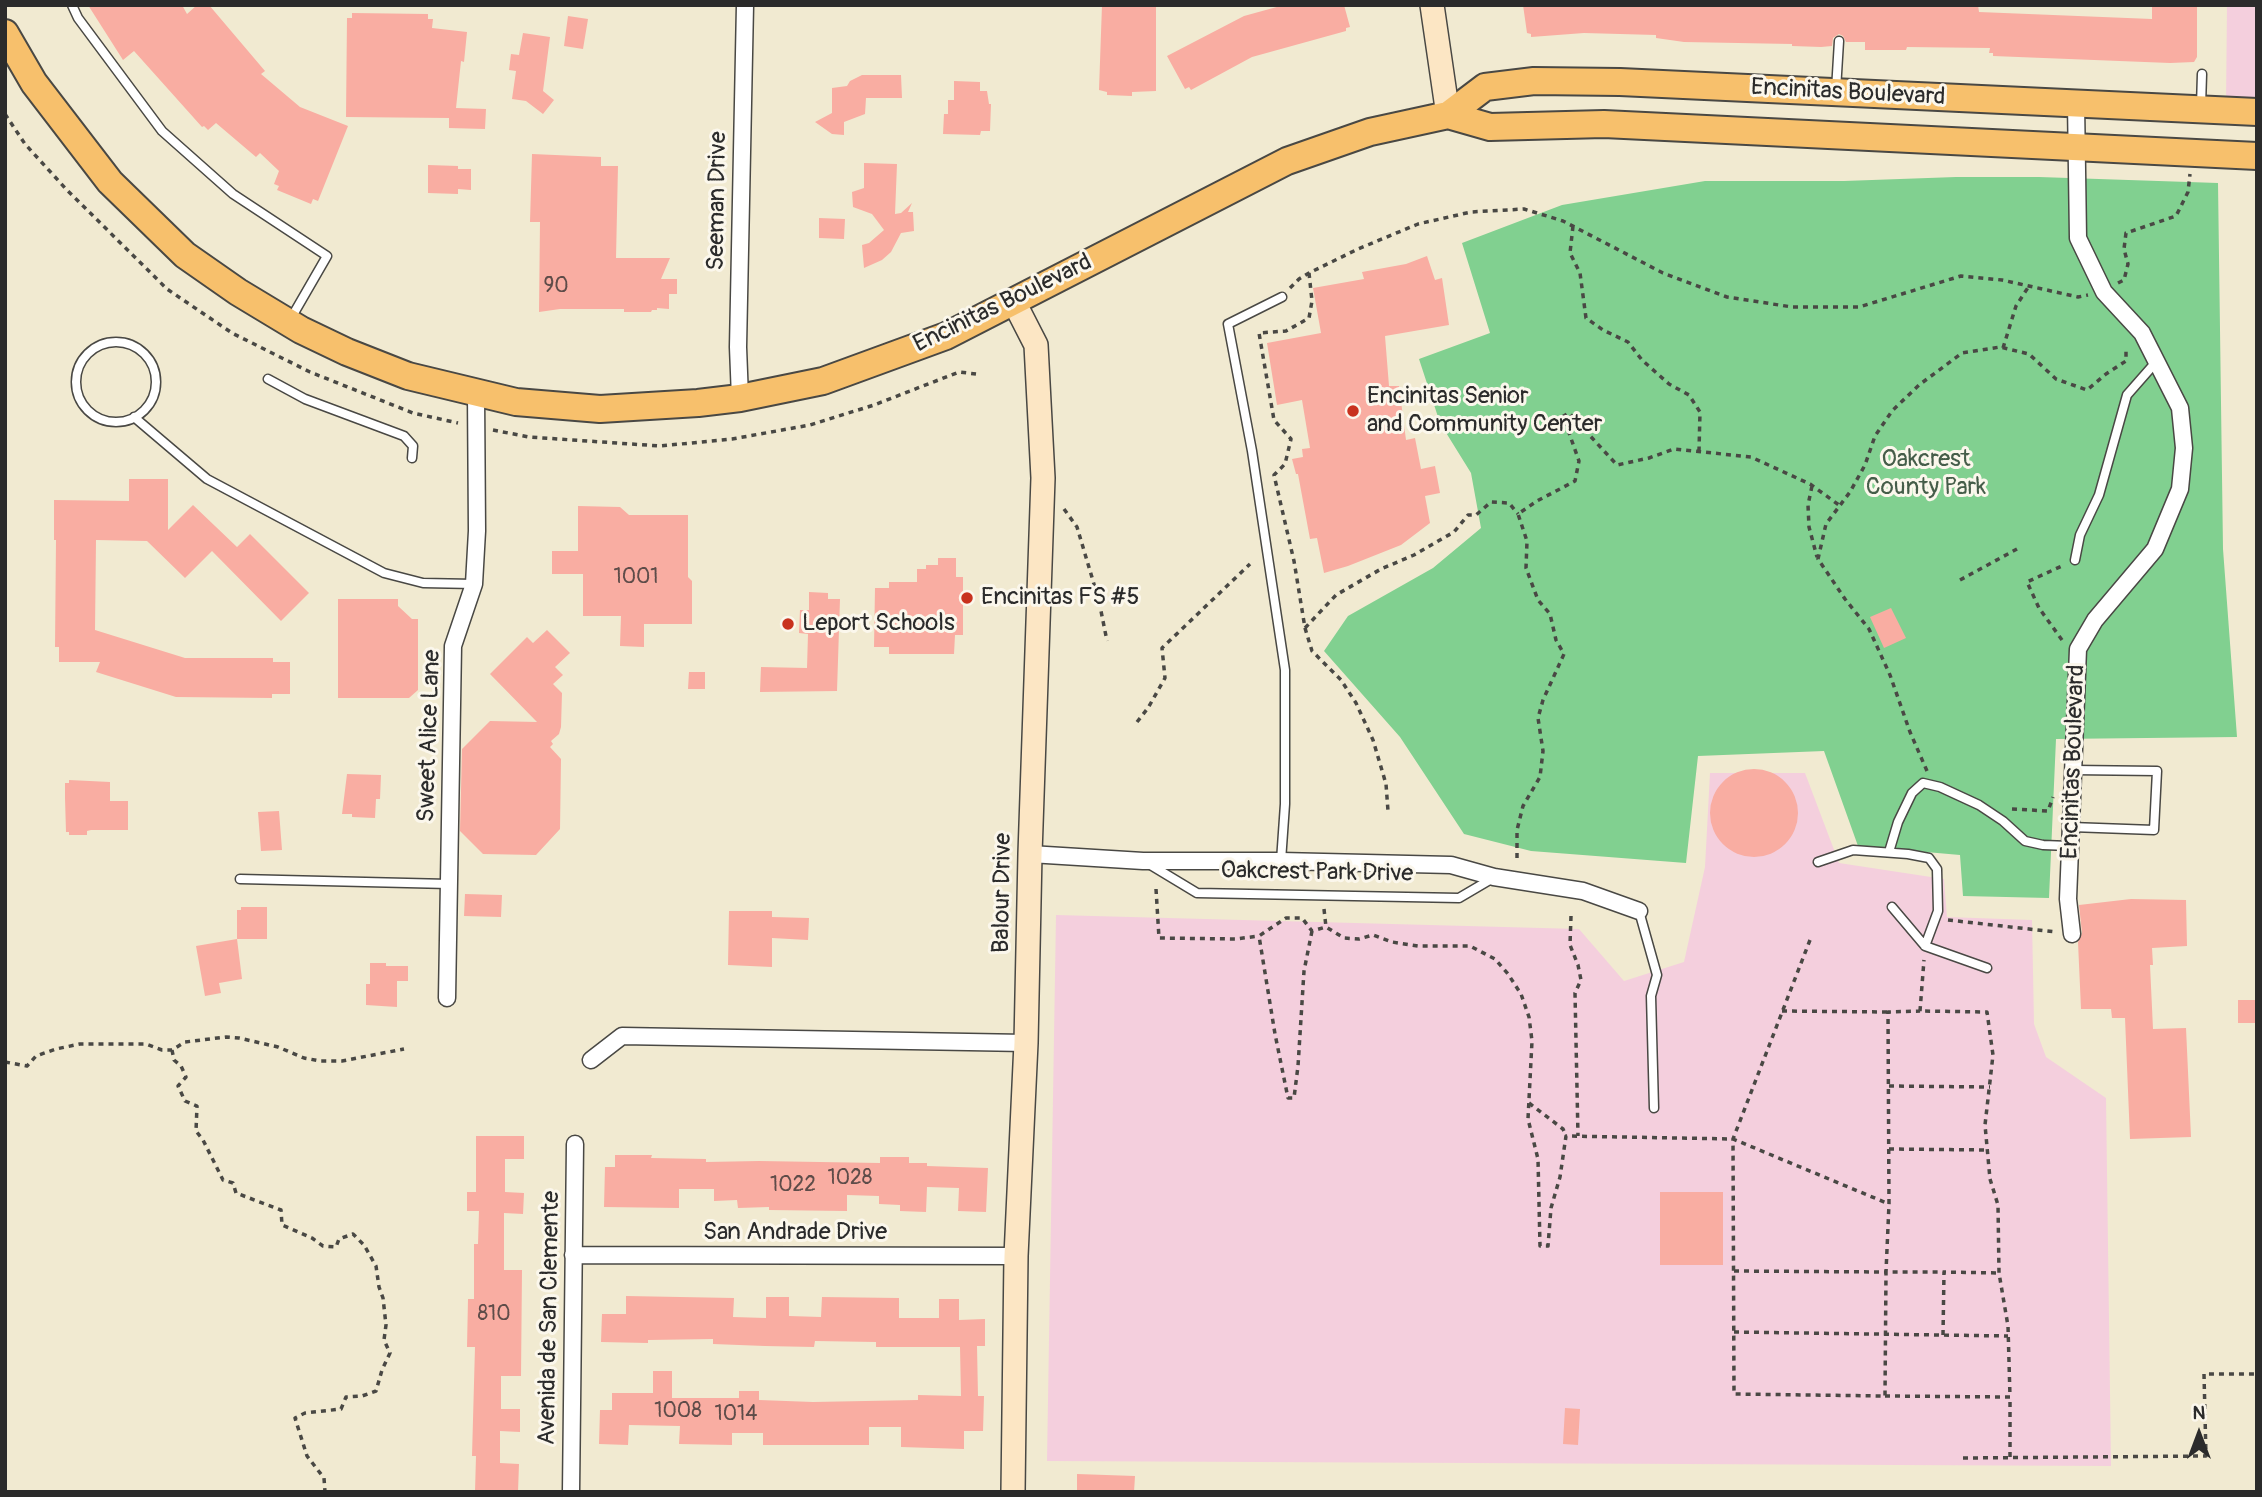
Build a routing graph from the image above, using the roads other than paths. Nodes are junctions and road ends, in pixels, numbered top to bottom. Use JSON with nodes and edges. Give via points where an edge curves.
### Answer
{"nodes":[{"id":1,"x":72,"y":5,"type":"edge"},
{"id":2,"x":745,"y":5,"type":"edge"},
{"id":3,"x":1432,"y":5,"type":"edge"},
{"id":4,"x":5,"y":33,"type":"edge"},
{"id":5,"x":1839,"y":41,"type":"dead end"},
{"id":6,"x":2202,"y":74,"type":"dead end"},
{"id":7,"x":1836,"y":92,"type":"junction"},
{"id":8,"x":2076,"y":103,"type":"junction"},
{"id":9,"x":2201,"y":110,"type":"junction"},
{"id":10,"x":2257,"y":112,"type":"edge"},
{"id":11,"x":1448,"y":116,"type":"junction"},
{"id":12,"x":2077,"y":147,"type":"junction"},
{"id":13,"x":2257,"y":156,"type":"edge"},
{"id":14,"x":1282,"y":297,"type":"road end"},
{"id":15,"x":1014,"y":302,"type":"junction"},
{"id":16,"x":289,"y":322,"type":"junction"},
{"id":17,"x":2156,"y":362,"type":"junction"},
{"id":18,"x":268,"y":380,"type":"dead end"},
{"id":19,"x":476,"y":394,"type":"junction"},
{"id":20,"x":740,"y":398,"type":"junction"},
{"id":21,"x":134,"y":417,"type":"junction"},
{"id":22,"x":412,"y":458,"type":"dead end"},
{"id":23,"x":2075,"y":560,"type":"road end"},
{"id":24,"x":474,"y":584,"type":"junction"},
{"id":25,"x":2073,"y":770,"type":"junction"},
{"id":26,"x":2071,"y":827,"type":"junction"},
{"id":27,"x":2070,"y":846,"type":"junction"},
{"id":28,"x":1889,"y":852,"type":"junction"},
{"id":29,"x":1030,"y":854,"type":"junction"},
{"id":30,"x":1143,"y":861,"type":"junction"},
{"id":31,"x":1281,"y":861,"type":"junction"},
{"id":32,"x":1818,"y":862,"type":"dead end"},
{"id":33,"x":1494,"y":877,"type":"junction"},
{"id":34,"x":240,"y":880,"type":"dead end"},
{"id":35,"x":449,"y":884,"type":"junction"},
{"id":36,"x":1892,"y":906,"type":"dead end"},
{"id":37,"x":1639,"y":912,"type":"joint"},
{"id":38,"x":2072,"y":934,"type":"road end"},
{"id":39,"x":1924,"y":946,"type":"junction"},
{"id":40,"x":1987,"y":968,"type":"dead end"},
{"id":41,"x":447,"y":998,"type":"dead end"},
{"id":42,"x":1026,"y":1042,"type":"junction"},
{"id":43,"x":592,"y":1060,"type":"dead end"},
{"id":44,"x":1654,"y":1108,"type":"dead end"},
{"id":45,"x":575,"y":1144,"type":"dead end"},
{"id":46,"x":573,"y":1255,"type":"junction"},
{"id":47,"x":1016,"y":1256,"type":"junction"},
{"id":48,"x":571,"y":1492,"type":"edge"},
{"id":49,"x":1013,"y":1492,"type":"edge"}],
"edges":[{"from":1,"to":16,"type":"lane","via":[[162,131],[233,194],[327,256]]},
{"from":2,"to":20,"type":"street","name":"Seeman Drive"},
{"from":3,"to":11,"type":"street"},
{"from":4,"to":16,"type":"main road","name":"Encinitas Boulevard","via":[[34,83],[110,183],[185,255]]},
{"from":5,"to":7,"type":"lane"},
{"from":6,"to":9,"type":"lane"},
{"from":7,"to":8,"type":"main road","name":"Encinitas Boulevard"},
{"from":7,"to":11,"type":"main road","name":"Encinitas Boulevard","via":[[1534,81],[1485,88]]},
{"from":8,"to":9,"type":"main road","name":"Encinitas Boulevard"},
{"from":8,"to":12,"type":"street"},
{"from":9,"to":10,"type":"main road","name":"Encinitas Boulevard"},
{"from":11,"to":12,"type":"main road","name":"Encinitas Boulevard","via":[[1490,127],[1604,124]]},
{"from":11,"to":15,"type":"main road","name":"Encinitas Boulevard","via":[[1370,132],[1287,161]]},
{"from":12,"to":13,"type":"main road","name":"Encinitas Boulevard"},
{"from":12,"to":17,"type":"street","name":"Encinitas Boulevard","via":[[2078,238],[2104,292],[2142,333]]},
{"from":14,"to":31,"type":"lane","via":[[1228,324],[1285,670]]},
{"from":15,"to":20,"type":"main road","name":"Encinitas Boulevard","via":[[946,336],[823,381]]},
{"from":15,"to":29,"type":"street","name":"Balour Drive","via":[[1037,345],[1043,478]]},
{"from":16,"to":19,"type":"main road","name":"Encinitas Boulevard","via":[[408,376]]},
{"from":17,"to":23,"type":"lane","via":[[2127,395]]},
{"from":17,"to":25,"type":"street","name":"Encinitas Boulevard","via":[[2180,408],[2185,448],[2180,489],[2155,549],[2095,620],[2078,649]]},
{"from":18,"to":22,"type":"lane","via":[[404,436],[413,446]]},
{"from":19,"to":20,"type":"main road","name":"Encinitas Boulevard","via":[[600,408]]},
{"from":19,"to":24,"type":"street","name":"Sweet Alice Lane"},
{"from":21,"to":21,"type":"lane","via":[[152,400],[156,388],[152,364],[134,345],[107,342],[94,347],[78,368],[78,395],[95,416],[108,421]]},
{"from":21,"to":24,"type":"lane","via":[[207,479],[384,573],[423,583]]},
{"from":24,"to":35,"type":"street","name":"Sweet Alice Lane","via":[[453,646]]},
{"from":25,"to":26,"type":"street","name":"Encinitas Boulevard"},
{"from":25,"to":26,"type":"lane","via":[[2157,771],[2154,830]]},
{"from":26,"to":27,"type":"street","name":"Encinitas Boulevard"},
{"from":27,"to":28,"type":"lane","via":[[2025,841],[1979,805],[1923,783],[1907,803]]},
{"from":27,"to":38,"type":"street","name":"Encinitas Boulevard"},
{"from":28,"to":32,"type":"lane","via":[[1853,850]]},
{"from":28,"to":39,"type":"lane","via":[[1929,858],[1937,869],[1938,911]]},
{"from":29,"to":30,"type":"street","name":"Oakcrest Park Drive"},
{"from":29,"to":42,"type":"street","name":"Balour Drive"},
{"from":30,"to":31,"type":"street","name":"Oakcrest Park Drive"},
{"from":30,"to":33,"type":"lane","name":"Oakcrest Park Drive","via":[[1197,893],[1459,898]]},
{"from":31,"to":33,"type":"street","name":"Oakcrest Park Drive","via":[[1451,865]]},
{"from":33,"to":37,"type":"street","name":"Oakcrest Park Drive","via":[[1583,891]]},
{"from":34,"to":35,"type":"lane"},
{"from":35,"to":41,"type":"street","name":"Sweet Alice Lane"},
{"from":36,"to":39,"type":"lane"},
{"from":37,"to":44,"type":"lane","via":[[1657,975],[1651,996]]},
{"from":39,"to":40,"type":"lane"},
{"from":42,"to":43,"type":"street","via":[[622,1036]]},
{"from":42,"to":47,"type":"street","name":"Balour Drive"},
{"from":45,"to":46,"type":"street","name":"Avenida de San Clemente"},
{"from":46,"to":47,"type":"street","name":"San Andrade Drive"},
{"from":46,"to":48,"type":"street","name":"Avenida de San Clemente"},
{"from":47,"to":49,"type":"street","name":"Balour Drive"}]}
